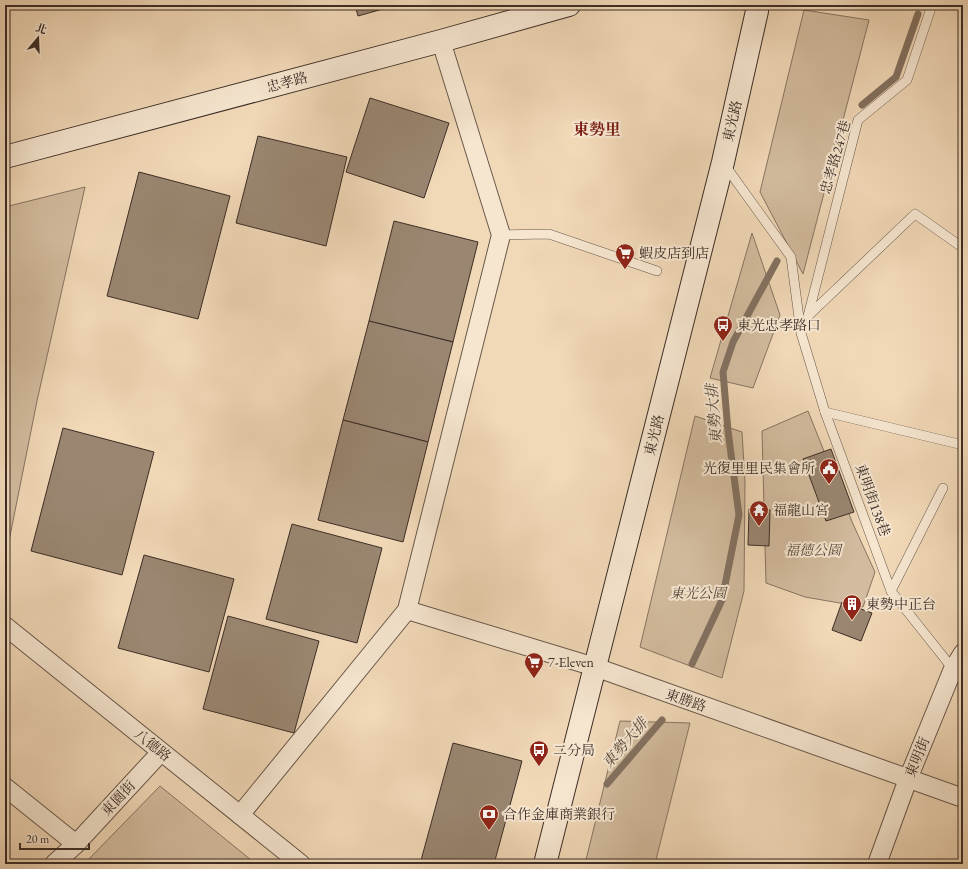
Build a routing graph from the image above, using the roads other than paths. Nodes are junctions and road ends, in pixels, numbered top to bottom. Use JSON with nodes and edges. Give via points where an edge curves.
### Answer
{"nodes":[{"id":1,"x":569,"y":5,"type":"edge"},
{"id":2,"x":757,"y":5,"type":"edge"},
{"id":3,"x":932,"y":5,"type":"edge"},
{"id":4,"x":441,"y":41,"type":"junction"},
{"id":5,"x":5,"y":157,"type":"edge"},
{"id":6,"x":723,"y":162,"type":"junction"},
{"id":7,"x":501,"y":235,"type":"junction"},
{"id":8,"x":959,"y":245,"type":"dead end"},
{"id":9,"x":657,"y":271,"type":"dead end"},
{"id":10,"x":808,"y":316,"type":"junction"},
{"id":11,"x":800,"y":324,"type":"junction"},
{"id":12,"x":825,"y":412,"type":"junction"},
{"id":13,"x":963,"y":445,"type":"edge"},
{"id":14,"x":943,"y":488,"type":"dead end"},
{"id":15,"x":891,"y":591,"type":"junction"},
{"id":16,"x":407,"y":610,"type":"junction"},
{"id":17,"x":5,"y":626,"type":"edge"},
{"id":18,"x":963,"y":653,"type":"edge"},
{"id":19,"x":595,"y":667,"type":"junction"},
{"id":20,"x":953,"y":669,"type":"junction"},
{"id":21,"x":161,"y":752,"type":"junction"},
{"id":22,"x":908,"y":778,"type":"junction"},
{"id":23,"x":5,"y":787,"type":"edge"},
{"id":24,"x":963,"y":798,"type":"edge"},
{"id":25,"x":240,"y":815,"type":"junction"},
{"id":26,"x":76,"y":844,"type":"junction"},
{"id":27,"x":54,"y":864,"type":"edge"},
{"id":28,"x":302,"y":864,"type":"edge"},
{"id":29,"x":546,"y":864,"type":"edge"},
{"id":30,"x":877,"y":864,"type":"edge"}],
"edges":[{"from":1,"to":4,"type":"street","name":"忠孝路"},
{"from":2,"to":6,"type":"street","name":"東光路"},
{"from":3,"to":10,"type":"lane","name":"忠孝路247巷","via":[[906,80],[858,120]]},
{"from":4,"to":5,"type":"street","name":"忠孝路"},
{"from":4,"to":7,"type":"street"},
{"from":6,"to":11,"type":"lane","name":"東明街138巷","via":[[791,257]]},
{"from":6,"to":19,"type":"street","name":"東光路"},
{"from":7,"to":9,"type":"lane","via":[[549,234]]},
{"from":7,"to":16,"type":"street"},
{"from":8,"to":10,"type":"lane","via":[[914,214]]},
{"from":10,"to":11,"type":"lane"},
{"from":11,"to":12,"type":"lane","name":"東明街138巷"},
{"from":12,"to":13,"type":"lane"},
{"from":12,"to":15,"type":"lane","name":"東明街138巷"},
{"from":14,"to":15,"type":"lane"},
{"from":15,"to":20,"type":"lane","name":"東明街138巷"},
{"from":16,"to":19,"type":"street","name":"東勝路"},
{"from":16,"to":25,"type":"street"},
{"from":17,"to":21,"type":"street","name":"八德路"},
{"from":18,"to":20,"type":"street","name":"東明街"},
{"from":19,"to":22,"type":"street","name":"東勝路"},
{"from":19,"to":29,"type":"street","name":"東光路"},
{"from":20,"to":22,"type":"street","name":"東明街"},
{"from":21,"to":25,"type":"street","name":"八德路"},
{"from":21,"to":26,"type":"street","name":"東園街"},
{"from":22,"to":24,"type":"street","name":"東勝路"},
{"from":22,"to":30,"type":"street","name":"東明街"},
{"from":23,"to":26,"type":"street"},
{"from":25,"to":28,"type":"street","name":"八德路"},
{"from":26,"to":27,"type":"street","name":"東園街"}]}
